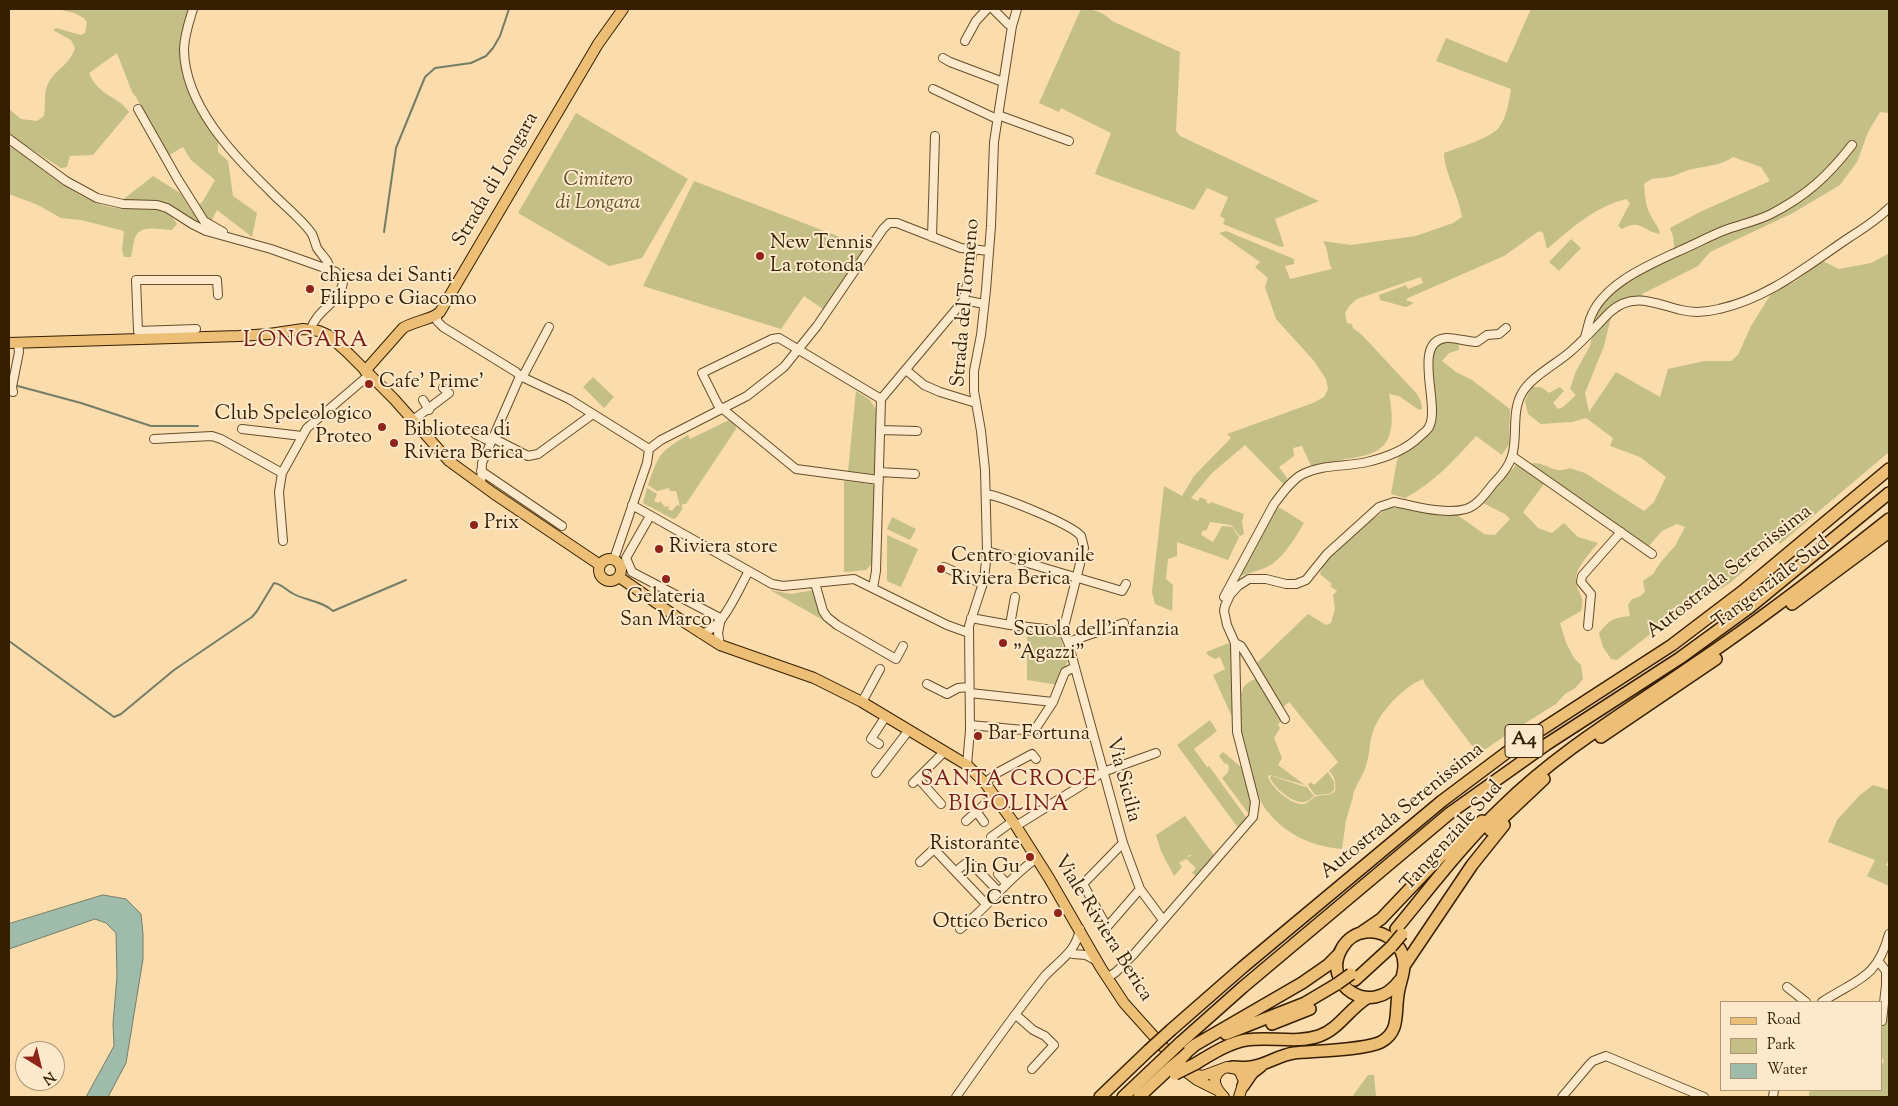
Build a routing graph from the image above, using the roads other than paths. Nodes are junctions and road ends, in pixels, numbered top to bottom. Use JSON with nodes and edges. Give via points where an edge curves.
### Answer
{"nodes":[{"id":1,"x":193,"y":9,"type":"edge"},
{"id":2,"x":623,"y":9,"type":"edge"},
{"id":3,"x":987,"y":9,"type":"edge"},
{"id":4,"x":993,"y":9,"type":"edge"},
{"id":5,"x":1016,"y":9,"type":"edge"},
{"id":6,"x":1012,"y":26,"type":"junction"},
{"id":7,"x":965,"y":40,"type":"dead end"},
{"id":8,"x":943,"y":58,"type":"dead end"},
{"id":9,"x":1003,"y":82,"type":"junction"},
{"id":10,"x":933,"y":90,"type":"dead end"},
{"id":11,"x":138,"y":109,"type":"dead end"},
{"id":12,"x":998,"y":117,"type":"junction"},
{"id":13,"x":935,"y":136,"type":"dead end"},
{"id":14,"x":9,"y":139,"type":"edge"},
{"id":15,"x":1069,"y":141,"type":"dead end"},
{"id":16,"x":1852,"y":145,"type":"dead end"},
{"id":17,"x":1889,"y":208,"type":"edge"},
{"id":18,"x":932,"y":237,"type":"junction"},
{"id":19,"x":236,"y":239,"type":"junction"},
{"id":20,"x":973,"y":250,"type":"junction"},
{"id":21,"x":989,"y":252,"type":"junction"},
{"id":22,"x":330,"y":270,"type":"junction"},
{"id":23,"x":218,"y":295,"type":"dead end"},
{"id":24,"x":964,"y":300,"type":"junction"},
{"id":25,"x":984,"y":304,"type":"junction"},
{"id":26,"x":437,"y":316,"type":"junction"},
{"id":27,"x":549,"y":327,"type":"dead end"},
{"id":28,"x":196,"y":328,"type":"dead end"},
{"id":29,"x":1506,"y":328,"type":"dead end"},
{"id":30,"x":311,"y":329,"type":"junction"},
{"id":31,"x":138,"y":335,"type":"junction"},
{"id":32,"x":1585,"y":338,"type":"junction"},
{"id":33,"x":14,"y":343,"type":"edge"},
{"id":34,"x":798,"y":350,"type":"junction"},
{"id":35,"x":906,"y":370,"type":"junction"},
{"id":36,"x":367,"y":373,"type":"junction"},
{"id":37,"x":522,"y":376,"type":"junction"},
{"id":38,"x":444,"y":388,"type":"dead end"},
{"id":39,"x":13,"y":390,"type":"dead end"},
{"id":40,"x":881,"y":399,"type":"junction"},
{"id":41,"x":422,"y":400,"type":"dead end"},
{"id":42,"x":976,"y":403,"type":"junction"},
{"id":43,"x":724,"y":409,"type":"junction"},
{"id":44,"x":429,"y":410,"type":"junction"},
{"id":45,"x":593,"y":414,"type":"junction"},
{"id":46,"x":414,"y":420,"type":"junction"},
{"id":47,"x":242,"y":429,"type":"dead end"},
{"id":48,"x":880,"y":430,"type":"junction"},
{"id":49,"x":917,"y":430,"type":"dead end"},
{"id":50,"x":475,"y":434,"type":"dead end"},
{"id":51,"x":302,"y":436,"type":"junction"},
{"id":52,"x":154,"y":438,"type":"dead end"},
{"id":53,"x":492,"y":440,"type":"junction"},
{"id":54,"x":649,"y":449,"type":"junction"},
{"id":55,"x":1512,"y":456,"type":"junction"},
{"id":56,"x":482,"y":467,"type":"junction"},
{"id":57,"x":1889,"y":469,"type":"edge"},
{"id":58,"x":464,"y":473,"type":"junction"},
{"id":59,"x":282,"y":474,"type":"junction"},
{"id":60,"x":915,"y":474,"type":"dead end"},
{"id":61,"x":879,"y":476,"type":"junction"},
{"id":62,"x":481,"y":484,"type":"junction"},
{"id":63,"x":1889,"y":493,"type":"edge"},
{"id":64,"x":986,"y":494,"type":"junction"},
{"id":65,"x":632,"y":505,"type":"junction"},
{"id":66,"x":650,"y":516,"type":"junction"},
{"id":67,"x":1889,"y":519,"type":"edge"},
{"id":68,"x":562,"y":526,"type":"dead end"},
{"id":69,"x":1621,"y":532,"type":"junction"},
{"id":70,"x":1889,"y":532,"type":"edge"},
{"id":71,"x":283,"y":541,"type":"dead end"},
{"id":72,"x":987,"y":551,"type":"junction"},
{"id":73,"x":1652,"y":554,"type":"dead end"},
{"id":74,"x":614,"y":559,"type":"junction"},
{"id":75,"x":600,"y":565,"type":"junction"},
{"id":76,"x":944,"y":567,"type":"dead end"},
{"id":77,"x":748,"y":571,"type":"junction"},
{"id":78,"x":619,"y":576,"type":"junction"},
{"id":79,"x":1077,"y":578,"type":"junction"},
{"id":80,"x":815,"y":582,"type":"junction"},
{"id":81,"x":982,"y":584,"type":"junction"},
{"id":82,"x":1126,"y":584,"type":"dead end"},
{"id":83,"x":873,"y":588,"type":"junction"},
{"id":84,"x":1015,"y":596,"type":"dead end"},
{"id":85,"x":1226,"y":606,"type":"junction"},
{"id":86,"x":971,"y":618,"type":"junction"},
{"id":87,"x":721,"y":621,"type":"junction"},
{"id":88,"x":1124,"y":622,"type":"dead end"},
{"id":89,"x":1010,"y":626,"type":"junction"},
{"id":90,"x":1588,"y":626,"type":"dead end"},
{"id":91,"x":1063,"y":631,"type":"junction"},
{"id":92,"x":969,"y":632,"type":"junction"},
{"id":93,"x":701,"y":634,"type":"junction"},
{"id":94,"x":1068,"y":642,"type":"junction"},
{"id":95,"x":1235,"y":643,"type":"junction"},
{"id":96,"x":720,"y":645,"type":"junction"},
{"id":97,"x":903,"y":646,"type":"dead end"},
{"id":98,"x":1075,"y":667,"type":"junction"},
{"id":99,"x":880,"y":669,"type":"dead end"},
{"id":100,"x":927,"y":684,"type":"dead end"},
{"id":101,"x":970,"y":690,"type":"junction"},
{"id":102,"x":862,"y":702,"type":"junction"},
{"id":103,"x":1054,"y":702,"type":"junction"},
{"id":104,"x":886,"y":716,"type":"junction"},
{"id":105,"x":1285,"y":719,"type":"dead end"},
{"id":106,"x":970,"y":725,"type":"junction"},
{"id":107,"x":909,"y":730,"type":"junction"},
{"id":108,"x":879,"y":744,"type":"dead end"},
{"id":109,"x":945,"y":751,"type":"junction"},
{"id":110,"x":1016,"y":751,"type":"dead end"},
{"id":111,"x":1156,"y":753,"type":"dead end"},
{"id":112,"x":1022,"y":759,"type":"junction"},
{"id":113,"x":1036,"y":759,"type":"dead end"},
{"id":114,"x":967,"y":765,"type":"junction"},
{"id":115,"x":1103,"y":772,"type":"junction"},
{"id":116,"x":876,"y":773,"type":"dead end"},
{"id":117,"x":1545,"y":778,"type":"junction"},
{"id":118,"x":985,"y":783,"type":"junction"},
{"id":119,"x":995,"y":796,"type":"junction"},
{"id":120,"x":941,"y":804,"type":"dead end"},
{"id":121,"x":1502,"y":807,"type":"junction"},
{"id":122,"x":976,"y":811,"type":"junction"},
{"id":123,"x":966,"y":821,"type":"dead end"},
{"id":124,"x":984,"y":822,"type":"dead end"},
{"id":125,"x":1015,"y":823,"type":"junction"},
{"id":126,"x":991,"y":837,"type":"dead end"},
{"id":127,"x":1123,"y":842,"type":"junction"},
{"id":128,"x":1037,"y":858,"type":"junction"},
{"id":129,"x":920,"y":862,"type":"dead end"},
{"id":130,"x":960,"y":868,"type":"dead end"},
{"id":131,"x":998,"y":874,"type":"dead end"},
{"id":132,"x":1006,"y":884,"type":"junction"},
{"id":133,"x":1140,"y":889,"type":"junction"},
{"id":134,"x":998,"y":892,"type":"junction"},
{"id":135,"x":986,"y":904,"type":"junction"},
{"id":136,"x":1162,"y":920,"type":"junction"},
{"id":137,"x":960,"y":929,"type":"dead end"},
{"id":138,"x":1362,"y":932,"type":"junction"},
{"id":139,"x":1399,"y":932,"type":"junction"},
{"id":140,"x":1889,"y":934,"type":"edge"},
{"id":141,"x":1083,"y":942,"type":"junction"},
{"id":142,"x":1888,"y":948,"type":"edge"},
{"id":143,"x":1070,"y":955,"type":"junction"},
{"id":144,"x":1338,"y":955,"type":"junction"},
{"id":145,"x":1098,"y":962,"type":"junction"},
{"id":146,"x":1879,"y":962,"type":"junction"},
{"id":147,"x":1404,"y":966,"type":"junction"},
{"id":148,"x":1107,"y":978,"type":"junction"},
{"id":149,"x":1400,"y":980,"type":"junction"},
{"id":150,"x":1787,"y":988,"type":"dead end"},
{"id":151,"x":1372,"y":998,"type":"junction"},
{"id":152,"x":1805,"y":1001,"type":"edge"},
{"id":153,"x":1824,"y":1001,"type":"edge"},
{"id":154,"x":1883,"y":1012,"type":"edge"},
{"id":155,"x":1016,"y":1015,"type":"junction"},
{"id":156,"x":1397,"y":1018,"type":"junction"},
{"id":157,"x":1269,"y":1061,"type":"junction"},
{"id":158,"x":1188,"y":1065,"type":"junction"},
{"id":159,"x":1227,"y":1068,"type":"junction"},
{"id":160,"x":1032,"y":1069,"type":"dead end"},
{"id":161,"x":1172,"y":1071,"type":"junction"},
{"id":162,"x":1241,"y":1091,"type":"edge"},
{"id":163,"x":1220,"y":1093,"type":"edge"},
{"id":164,"x":1566,"y":1096,"type":"edge"},
{"id":165,"x":956,"y":1097,"type":"edge"},
{"id":166,"x":1100,"y":1097,"type":"edge"},
{"id":167,"x":1123,"y":1097,"type":"edge"},
{"id":168,"x":1139,"y":1097,"type":"edge"},
{"id":169,"x":1149,"y":1097,"type":"edge"},
{"id":170,"x":1704,"y":1097,"type":"edge"}],
"edges":[{"from":1,"to":22,"type":"street","via":[[184,48],[185,63],[198,100],[214,128],[245,165],[312,233]]},
{"from":2,"to":26,"type":"main road","name":"Strada di Longara","via":[[598,44]]},
{"from":3,"to":7,"type":"street"},
{"from":4,"to":6,"type":"street"},
{"from":5,"to":6,"type":"street","name":"Strada del Tormeno"},
{"from":6,"to":9,"type":"street","name":"Strada del Tormeno"},
{"from":8,"to":9,"type":"street"},
{"from":9,"to":12,"type":"street","name":"Strada del Tormeno"},
{"from":10,"to":12,"type":"street"},
{"from":11,"to":19,"type":"street","via":[[204,221]]},
{"from":12,"to":15,"type":"street"},
{"from":12,"to":21,"type":"street","name":"Strada del Tormeno"},
{"from":13,"to":18,"type":"street"},
{"from":14,"to":19,"type":"street","via":[[66,181],[97,198],[168,208],[206,231]]},
{"from":16,"to":32,"type":"street","via":[[1817,185],[1781,208],[1708,236],[1650,264],[1612,289],[1590,318]]},
{"from":17,"to":32,"type":"street","via":[[1879,219],[1799,274],[1743,303],[1698,312],[1631,300],[1612,311]]},
{"from":18,"to":20,"type":"street"},
{"from":18,"to":34,"type":"street","via":[[897,224],[886,225]]},
{"from":19,"to":22,"type":"street"},
{"from":20,"to":21,"type":"street"},
{"from":20,"to":24,"type":"street"},
{"from":21,"to":25,"type":"street","name":"Strada del Tormeno"},
{"from":22,"to":30,"type":"street","via":[[341,277],[343,287],[313,322]]},
{"from":23,"to":31,"type":"street","via":[[217,280],[136,280]]},
{"from":24,"to":25,"type":"street"},
{"from":24,"to":35,"type":"street"},
{"from":25,"to":42,"type":"street","name":"Strada del Tormeno","via":[[974,371]]},
{"from":26,"to":36,"type":"main road","via":[[411,322],[403,328]]},
{"from":26,"to":37,"type":"street","via":[[443,327]]},
{"from":27,"to":37,"type":"street"},
{"from":28,"to":31,"type":"street","name":"Viale Riviera Berica"},
{"from":29,"to":85,"type":"street","via":[[1477,342],[1446,338],[1434,343],[1429,350],[1428,361],[1432,417],[1429,427],[1417,440],[1366,462],[1302,474],[1284,491],[1223,599]]},
{"from":30,"to":31,"type":"main road","name":"Viale Riviera Berica","via":[[256,336]]},
{"from":30,"to":36,"type":"main road","name":"Viale Riviera Berica","via":[[319,330],[334,340]]},
{"from":31,"to":33,"type":"main road","name":"Viale Riviera Berica"},
{"from":32,"to":55,"type":"street","via":[[1522,392],[1516,414]]},
{"from":33,"to":39,"type":"street","name":"Viale Riviera Berica"},
{"from":34,"to":40,"type":"street"},
{"from":34,"to":43,"type":"street","via":[[784,368],[764,384]]},
{"from":34,"to":43,"type":"street","via":[[781,338],[774,338],[702,373],[718,405]]},
{"from":35,"to":40,"type":"street"},
{"from":35,"to":42,"type":"street","via":[[924,385]]},
{"from":36,"to":46,"type":"main road","name":"Viale Riviera Berica"},
{"from":36,"to":51,"type":"street"},
{"from":37,"to":45,"type":"street"},
{"from":37,"to":53,"type":"street"},
{"from":38,"to":44,"type":"street","via":[[448,393]]},
{"from":40,"to":48,"type":"street"},
{"from":41,"to":44,"type":"street"},
{"from":42,"to":64,"type":"street","name":"Strada del Tormeno"},
{"from":43,"to":54,"type":"street"},
{"from":43,"to":61,"type":"street","via":[[796,469]]},
{"from":44,"to":46,"type":"street"},
{"from":45,"to":53,"type":"street","via":[[533,456]]},
{"from":45,"to":54,"type":"street"},
{"from":46,"to":58,"type":"main road","name":"Viale Riviera Berica","via":[[449,461]]},
{"from":47,"to":51,"type":"street"},
{"from":48,"to":49,"type":"street"},
{"from":48,"to":61,"type":"street"},
{"from":50,"to":53,"type":"street"},
{"from":51,"to":59,"type":"street"},
{"from":52,"to":59,"type":"street","via":[[212,436]]},
{"from":53,"to":56,"type":"street"},
{"from":54,"to":65,"type":"street"},
{"from":55,"to":69,"type":"street"},
{"from":55,"to":85,"type":"street","via":[[1508,467],[1467,509],[1394,502],[1380,507],[1327,554],[1306,580],[1286,584],[1249,579],[1230,595]]},
{"from":56,"to":58,"type":"street"},
{"from":56,"to":62,"type":"street"},
{"from":56,"to":68,"type":"street"},
{"from":57,"to":166,"type":"highway","name":"Autostrada Serenissima","number":"A4","bridge":true,"via":[[1743,592],[1672,645],[1510,750],[1442,801],[1243,967]]},
{"from":58,"to":62,"type":"main road","name":"Viale Riviera Berica"},
{"from":59,"to":71,"type":"street","via":[[279,492]]},
{"from":60,"to":61,"type":"street"},
{"from":61,"to":83,"type":"street"},
{"from":62,"to":75,"type":"main road","name":"Viale Riviera Berica"},
{"from":63,"to":167,"type":"highway","name":"Autostrada Serenissima","number":"A4","bridge":true,"via":[[1688,652],[1450,813],[1243,987]]},
{"from":64,"to":72,"type":"street","name":"Strada del Tormeno"},
{"from":64,"to":79,"type":"street","via":[[1003,498],[1079,533],[1084,548]]},
{"from":65,"to":66,"type":"street"},
{"from":65,"to":74,"type":"street"},
{"from":66,"to":77,"type":"street"},
{"from":66,"to":87,"type":"street","via":[[626,558],[632,572]]},
{"from":67,"to":121,"type":"highway","name":"Tangenziale Sud","via":[[1760,619],[1569,750]]},
{"from":69,"to":73,"type":"street"},
{"from":69,"to":90,"type":"street","via":[[1582,576],[1581,582],[1591,594]]},
{"from":70,"to":117,"type":"highway","name":"Tangenziale Sud","via":[[1764,626]]},
{"from":72,"to":79,"type":"street"},
{"from":72,"to":81,"type":"street","name":"Strada del Tormeno"},
{"from":74,"to":75,"type":"main road"},
{"from":74,"to":78,"type":"main road","via":[[621,566]]},
{"from":75,"to":78,"type":"main road","name":"Viale Riviera Berica","via":[[599,572],[606,580],[613,581]]},
{"from":76,"to":81,"type":"street"},
{"from":77,"to":80,"type":"street","via":[[783,586]]},
{"from":77,"to":87,"type":"street"},
{"from":78,"to":93,"type":"main road","name":"Viale Riviera Berica"},
{"from":79,"to":82,"type":"street","via":[[1122,591]]},
{"from":79,"to":91,"type":"street"},
{"from":80,"to":83,"type":"street","via":[[854,579]]},
{"from":80,"to":97,"type":"street","via":[[823,611],[832,622],[896,658]]},
{"from":81,"to":86,"type":"street","name":"Strada del Tormeno"},
{"from":83,"to":92,"type":"street"},
{"from":84,"to":89,"type":"street"},
{"from":85,"to":95,"type":"street","via":[[1227,625]]},
{"from":86,"to":89,"type":"street"},
{"from":86,"to":92,"type":"street","name":"Strada del Tormeno"},
{"from":87,"to":93,"type":"street"},
{"from":87,"to":96,"type":"street"},
{"from":88,"to":94,"type":"street"},
{"from":89,"to":91,"type":"street"},
{"from":91,"to":94,"type":"street","name":"Via Sicilia"},
{"from":92,"to":101,"type":"street","name":"Strada del Tormeno"},
{"from":93,"to":96,"type":"main road","name":"Viale Riviera Berica"},
{"from":94,"to":98,"type":"street","name":"Via Sicilia"},
{"from":95,"to":105,"type":"street","via":[[1241,646]]},
{"from":95,"to":136,"type":"street","via":[[1236,732],[1255,802],[1252,817]]},
{"from":96,"to":102,"type":"main road","name":"Viale Riviera Berica","via":[[814,678]]},
{"from":98,"to":103,"type":"street","via":[[1065,672]]},
{"from":98,"to":115,"type":"street","name":"Via Sicilia"},
{"from":99,"to":102,"type":"street"},
{"from":100,"to":101,"type":"street","via":[[947,694],[958,688]]},
{"from":101,"to":103,"type":"street"},
{"from":101,"to":106,"type":"street","name":"Strada del Tormeno"},
{"from":102,"to":104,"type":"main road","name":"Viale Riviera Berica"},
{"from":103,"to":106,"type":"street","via":[[1032,732]]},
{"from":104,"to":107,"type":"main road","name":"Viale Riviera Berica"},
{"from":104,"to":108,"type":"street","via":[[871,740]]},
{"from":106,"to":114,"type":"street","name":"Strada del Tormeno"},
{"from":107,"to":109,"type":"main road","name":"Viale Riviera Berica"},
{"from":107,"to":116,"type":"street"},
{"from":109,"to":114,"type":"main road","name":"Viale Riviera Berica"},
{"from":109,"to":120,"type":"street","via":[[915,781]]},
{"from":110,"to":112,"type":"street"},
{"from":111,"to":115,"type":"street"},
{"from":112,"to":113,"type":"street","via":[[1032,754]]},
{"from":112,"to":118,"type":"street","via":[[1001,768]]},
{"from":114,"to":118,"type":"main road","name":"Viale Riviera Berica"},
{"from":115,"to":125,"type":"street"},
{"from":115,"to":127,"type":"street","name":"Via Sicilia"},
{"from":117,"to":139,"type":"highway","name":"Tangenziale Sud","via":[[1490,830]]},
{"from":117,"to":147,"type":"highway","via":[[1478,857]]},
{"from":118,"to":119,"type":"main road","name":"Viale Riviera Berica"},
{"from":119,"to":122,"type":"street"},
{"from":119,"to":125,"type":"main road","name":"Viale Riviera Berica"},
{"from":121,"to":138,"type":"highway","via":[[1470,830],[1380,919]]},
{"from":121,"to":139,"type":"highway","name":"Tangenziale Sud","via":[[1461,852]]},
{"from":122,"to":123,"type":"street"},
{"from":122,"to":124,"type":"street"},
{"from":125,"to":126,"type":"street"},
{"from":125,"to":128,"type":"main road","name":"Viale Riviera Berica"},
{"from":127,"to":133,"type":"street","name":"Via Sicilia"},
{"from":127,"to":133,"type":"street","via":[[1083,884],[1107,927]]},
{"from":128,"to":132,"type":"street"},
{"from":128,"to":141,"type":"main road","name":"Viale Riviera Berica","via":[[1080,929]]},
{"from":129,"to":135,"type":"street","via":[[934,849]]},
{"from":130,"to":134,"type":"street","via":[[969,860]]},
{"from":131,"to":132,"type":"street"},
{"from":132,"to":134,"type":"street"},
{"from":133,"to":136,"type":"street","name":"Via Sicilia"},
{"from":134,"to":135,"type":"street"},
{"from":135,"to":137,"type":"street"},
{"from":136,"to":148,"type":"street","via":[[1134,954]]},
{"from":138,"to":144,"type":"highway","via":[[1347,941]]},
{"from":138,"to":147,"type":"highway","via":[[1388,936],[1400,949]]},
{"from":139,"to":158,"type":"highway","name":"Tangenziale Sud","bridge":true,"via":[[1340,987],[1216,1039]]},
{"from":140,"to":142,"type":"street"},
{"from":141,"to":143,"type":"street"},
{"from":141,"to":143,"type":"street"},
{"from":141,"to":145,"type":"main road","name":"Viale Riviera Berica"},
{"from":142,"to":146,"type":"street"},
{"from":143,"to":145,"type":"street","via":[[1086,955]]},
{"from":143,"to":155,"type":"street","via":[[1045,976]]},
{"from":144,"to":151,"type":"highway","via":[[1340,980],[1351,992]]},
{"from":144,"to":158,"type":"highway","via":[[1328,966],[1302,983],[1188,1050]]},
{"from":145,"to":148,"type":"main road","name":"Viale Riviera Berica"},
{"from":146,"to":153,"type":"street","via":[[1864,977]]},
{"from":146,"to":154,"type":"street","via":[[1886,971]]},
{"from":147,"to":149,"type":"highway"},
{"from":148,"to":158,"type":"main road","name":"Viale Riviera Berica","via":[[1135,1016]]},
{"from":149,"to":151,"type":"highway","via":[[1386,994]]},
{"from":149,"to":156,"type":"highway"},
{"from":150,"to":152,"type":"street"},
{"from":151,"to":156,"type":"highway","via":[[1390,1003]]},
{"from":151,"to":158,"type":"highway","via":[[1353,1008],[1333,1028],[1320,1035],[1297,1040],[1241,1041]]},
{"from":155,"to":160,"type":"street","via":[[1054,1045]]},
{"from":155,"to":165,"type":"street"},
{"from":156,"to":157,"type":"highway","via":[[1391,1034],[1376,1044],[1289,1054]]},
{"from":157,"to":159,"type":"highway","via":[[1252,1067]]},
{"from":157,"to":162,"type":"highway","via":[[1254,1070]]},
{"from":158,"to":159,"type":"main road","via":[[1203,1076]]},
{"from":158,"to":161,"type":"highway","bridge":true},
{"from":158,"to":163,"type":"main road","name":"Viale Riviera Berica","via":[[1197,1080]]},
{"from":159,"to":162,"type":"main road","via":[[1243,1076]]},
{"from":159,"to":163,"type":"main road","via":[[1215,1078]]},
{"from":161,"to":168,"type":"highway"},
{"from":161,"to":169,"type":"highway"},
{"from":162,"to":163,"type":"main road","via":[[1233,1096]]},
{"from":164,"to":170,"type":"street","via":[[1588,1065],[1606,1056]]}]}
